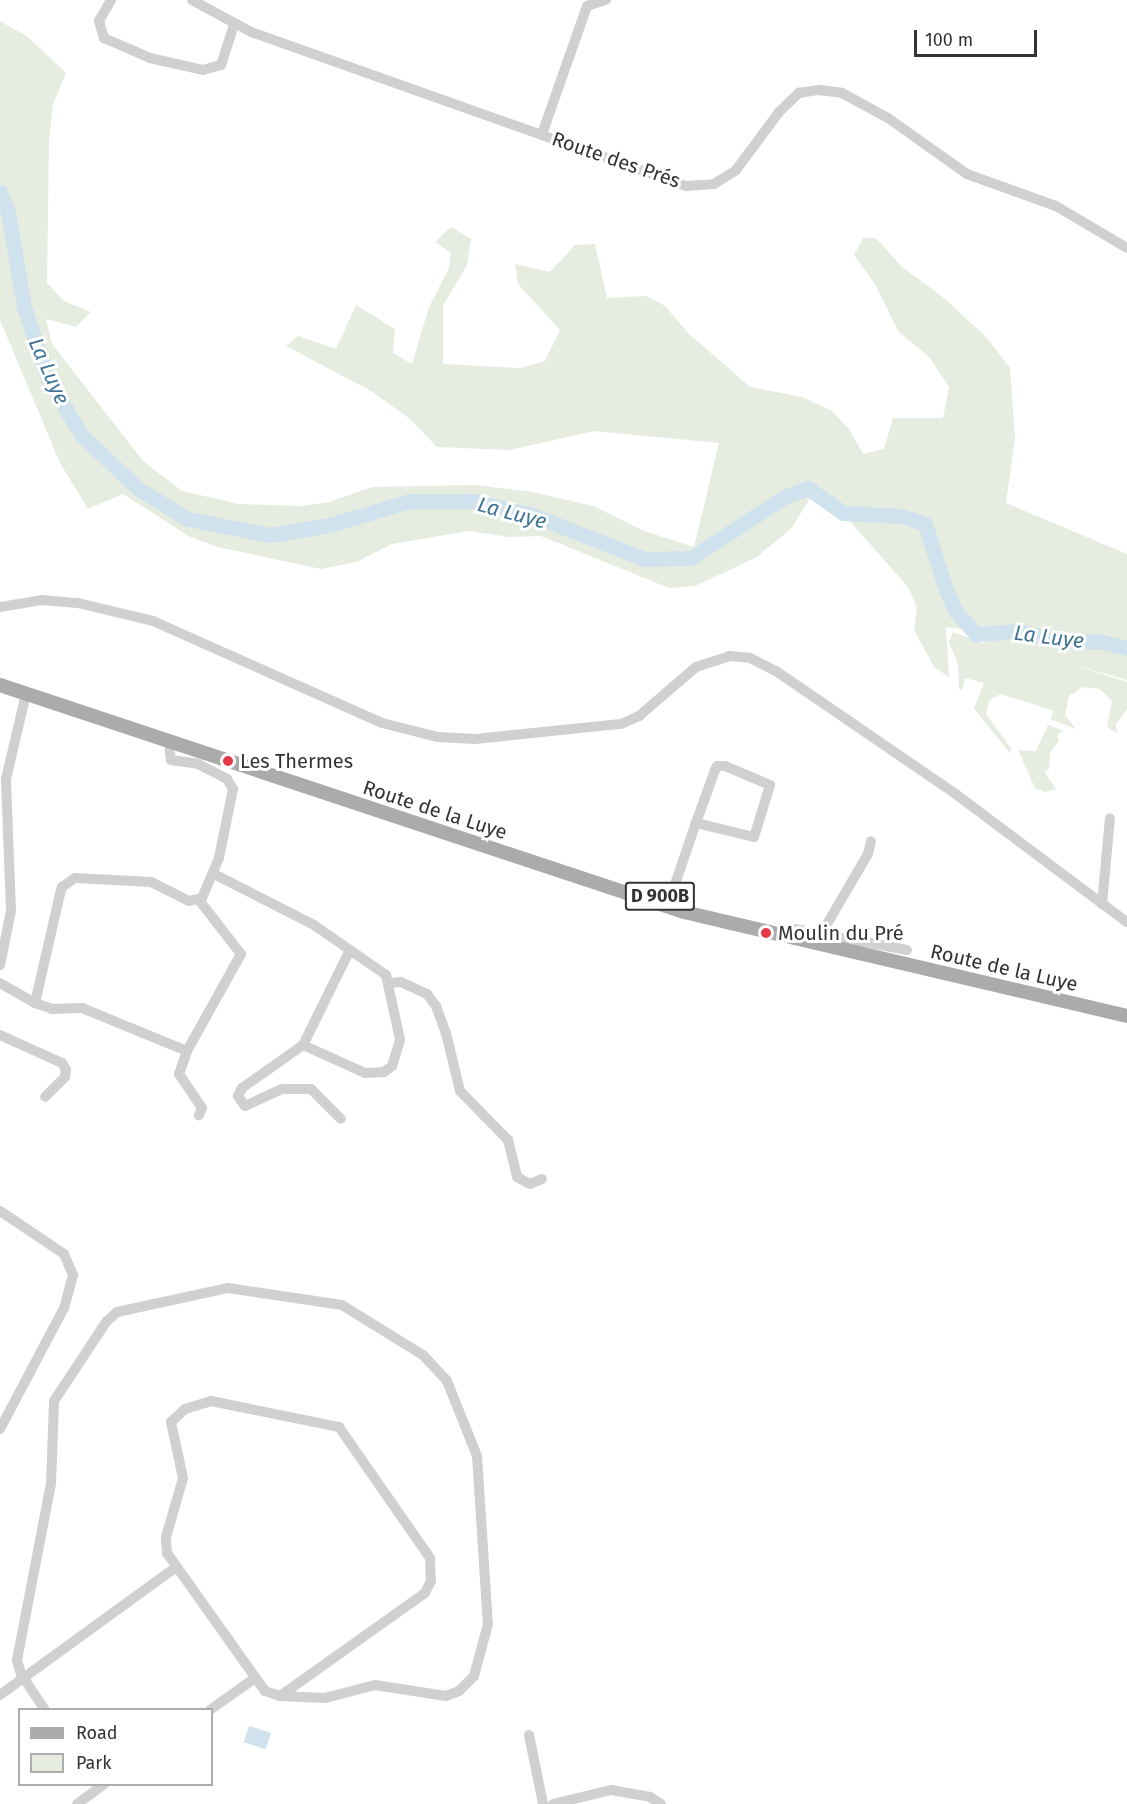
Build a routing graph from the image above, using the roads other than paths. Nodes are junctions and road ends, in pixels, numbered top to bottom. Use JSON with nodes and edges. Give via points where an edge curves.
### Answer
{"nodes":[{"id":1,"x":111,"y":0,"type":"edge"},
{"id":2,"x":192,"y":0,"type":"edge"},
{"id":3,"x":606,"y":0,"type":"edge"},
{"id":4,"x":234,"y":25,"type":"junction"},
{"id":5,"x":542,"y":134,"type":"junction"},
{"id":6,"x":1127,"y":248,"type":"edge"},
{"id":7,"x":0,"y":607,"type":"edge"},
{"id":8,"x":0,"y":685,"type":"edge"},
{"id":9,"x":26,"y":694,"type":"junction"},
{"id":10,"x":169,"y":742,"type":"junction"},
{"id":11,"x":4,"y":756,"type":"edge"},
{"id":12,"x":3,"y":817,"type":"edge"},
{"id":13,"x":1110,"y":818,"type":"dead end"},
{"id":14,"x":696,"y":824,"type":"junction"},
{"id":15,"x":871,"y":841,"type":"dead end"},
{"id":16,"x":214,"y":874,"type":"junction"},
{"id":17,"x":199,"y":900,"type":"junction"},
{"id":18,"x":669,"y":903,"type":"junction"},
{"id":19,"x":1102,"y":904,"type":"junction"},
{"id":20,"x":1127,"y":922,"type":"edge"},
{"id":21,"x":820,"y":936,"type":"junction"},
{"id":22,"x":781,"y":937,"type":"junction"},
{"id":23,"x":350,"y":950,"type":"junction"},
{"id":24,"x":907,"y":951,"type":"dead end"},
{"id":25,"x":0,"y":965,"type":"edge"},
{"id":26,"x":0,"y":983,"type":"edge"},
{"id":27,"x":388,"y":983,"type":"junction"},
{"id":28,"x":35,"y":1003,"type":"junction"},
{"id":29,"x":1127,"y":1016,"type":"edge"},
{"id":30,"x":0,"y":1035,"type":"edge"},
{"id":31,"x":303,"y":1045,"type":"junction"},
{"id":32,"x":188,"y":1051,"type":"junction"},
{"id":33,"x":45,"y":1097,"type":"dead end"},
{"id":34,"x":199,"y":1115,"type":"dead end"},
{"id":35,"x":341,"y":1119,"type":"dead end"},
{"id":36,"x":542,"y":1179,"type":"dead end"},
{"id":37,"x":0,"y":1211,"type":"edge"},
{"id":38,"x":0,"y":1429,"type":"edge"},
{"id":39,"x":176,"y":1567,"type":"junction"},
{"id":40,"x":24,"y":1678,"type":"junction"},
{"id":41,"x":255,"y":1678,"type":"junction"},
{"id":42,"x":0,"y":1695,"type":"edge"},
{"id":43,"x":280,"y":1696,"type":"junction"},
{"id":44,"x":44,"y":1708,"type":"edge"},
{"id":45,"x":213,"y":1708,"type":"edge"},
{"id":46,"x":529,"y":1735,"type":"dead end"},
{"id":47,"x":100,"y":1786,"type":"edge"},
{"id":48,"x":77,"y":1804,"type":"edge"},
{"id":49,"x":543,"y":1804,"type":"edge"},
{"id":50,"x":552,"y":1804,"type":"edge"},
{"id":51,"x":661,"y":1804,"type":"edge"}],
"edges":[{"from":1,"to":4,"type":"street","via":[[99,21],[104,38],[150,58],[203,70],[221,65]]},
{"from":2,"to":4,"type":"street","name":"Route des Prés"},
{"from":3,"to":5,"type":"street","via":[[587,6]]},
{"from":4,"to":5,"type":"street","name":"Route des Prés"},
{"from":5,"to":6,"type":"street","name":"Route des Prés","via":[[675,182],[700,187],[714,184],[735,170],[789,101],[809,91],[831,91],[854,98],[888,118],[967,174],[1056,206]]},
{"from":7,"to":19,"type":"street","via":[[42,600],[78,603],[153,621],[382,723],[438,737],[475,739],[621,724],[639,716],[696,667],[729,656],[750,658],[776,671],[957,795]]},
{"from":8,"to":9,"type":"main road","name":"Route de la Luye","number":"D 900B"},
{"from":9,"to":10,"type":"main road","name":"Route de la Luye","number":"D 900B"},
{"from":9,"to":11,"type":"street"},
{"from":10,"to":16,"type":"street","via":[[168,754],[175,763],[198,765],[231,783],[232,796]]},
{"from":10,"to":18,"type":"main road","name":"Route de la Luye","number":"D 900B"},
{"from":11,"to":12,"type":"street"},
{"from":12,"to":25,"type":"street","via":[[11,911]]},
{"from":13,"to":19,"type":"street"},
{"from":14,"to":14,"type":"street","via":[[717,766],[770,785],[754,837]]},
{"from":14,"to":18,"type":"street"},
{"from":15,"to":21,"type":"street","via":[[868,854]]},
{"from":16,"to":17,"type":"street"},
{"from":16,"to":23,"type":"street","via":[[314,924]]},
{"from":17,"to":28,"type":"street","via":[[189,901],[151,882],[75,878],[60,894]]},
{"from":17,"to":32,"type":"street","via":[[241,954]]},
{"from":18,"to":22,"type":"main road","name":"Route de la Luye","number":"D 900B"},
{"from":19,"to":20,"type":"street"},
{"from":21,"to":22,"type":"street","via":[[789,929]]},
{"from":21,"to":24,"type":"street"},
{"from":22,"to":29,"type":"main road","name":"Route de la Luye","number":"D 900B"},
{"from":23,"to":27,"type":"street","via":[[386,975]]},
{"from":23,"to":31,"type":"street"},
{"from":26,"to":28,"type":"street"},
{"from":27,"to":31,"type":"street","via":[[400,1040],[398,1054],[384,1072],[365,1073]]},
{"from":27,"to":36,"type":"street","via":[[400,982],[427,994],[446,1033],[460,1091],[475,1111],[508,1140],[517,1177],[530,1184]]},
{"from":28,"to":32,"type":"street","via":[[52,1009],[82,1008]]},
{"from":30,"to":33,"type":"street","via":[[62,1063],[65,1077]]},
{"from":31,"to":35,"type":"street","via":[[242,1088],[240,1103],[245,1106],[295,1086],[311,1089]]},
{"from":32,"to":34,"type":"street","via":[[179,1074],[202,1108]]},
{"from":37,"to":38,"type":"street","via":[[64,1254],[73,1275],[64,1308]]},
{"from":39,"to":40,"type":"street"},
{"from":39,"to":41,"type":"street"},
{"from":39,"to":43,"type":"street","via":[[165,1543],[183,1478],[170,1426],[180,1413],[211,1401],[327,1422],[344,1431],[427,1552],[431,1581],[424,1593]]},
{"from":40,"to":42,"type":"street"},
{"from":40,"to":43,"type":"street","via":[[17,1667],[17,1651],[51,1484],[54,1401],[117,1311],[235,1288],[342,1305],[423,1355],[447,1381],[477,1456],[488,1624],[474,1676],[459,1691],[446,1696],[375,1685],[325,1698]]},
{"from":40,"to":44,"type":"street"},
{"from":41,"to":43,"type":"street","via":[[267,1693]]},
{"from":41,"to":45,"type":"street"},
{"from":46,"to":49,"type":"street"},
{"from":47,"to":48,"type":"street"},
{"from":50,"to":51,"type":"street","via":[[611,1790],[650,1797]]}]}
